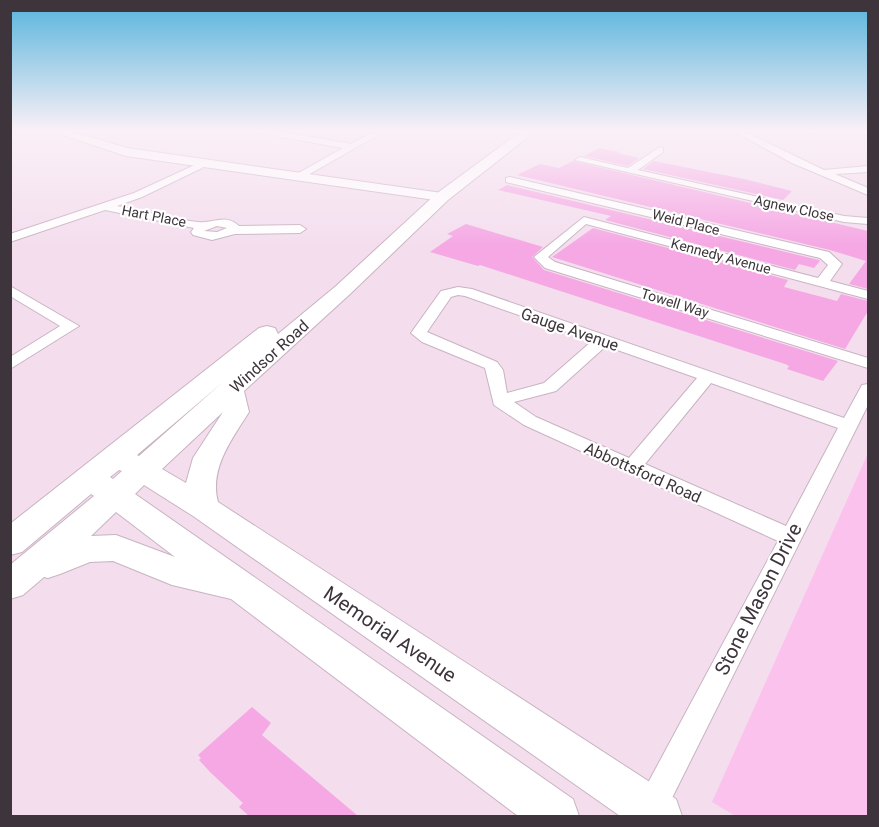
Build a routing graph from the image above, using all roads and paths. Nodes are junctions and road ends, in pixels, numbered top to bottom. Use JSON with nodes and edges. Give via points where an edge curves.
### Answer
{"nodes":[{"id":1,"x":194,"y":169,"type":"edge"},
{"id":2,"x":238,"y":169,"type":"edge"},
{"id":3,"x":314,"y":169,"type":"edge"},
{"id":4,"x":469,"y":169,"type":"edge"},
{"id":5,"x":475,"y":169,"type":"edge"},
{"id":6,"x":619,"y":169,"type":"edge"},
{"id":7,"x":633,"y":169,"type":"edge"},
{"id":8,"x":815,"y":169,"type":"edge"},
{"id":9,"x":868,"y":170,"type":"edge"},
{"id":10,"x":630,"y":171,"type":"junction"},
{"id":11,"x":826,"y":173,"type":"junction"},
{"id":12,"x":299,"y":177,"type":"junction"},
{"id":13,"x":510,"y":180,"type":"dead end"},
{"id":14,"x":868,"y":192,"type":"edge"},
{"id":15,"x":435,"y":196,"type":"junction"},
{"id":16,"x":106,"y":207,"type":"junction"},
{"id":17,"x":584,"y":220,"type":"joint"},
{"id":18,"x":868,"y":221,"type":"edge"},
{"id":19,"x":300,"y":229,"type":"dead end"},
{"id":20,"x":10,"y":238,"type":"edge"},
{"id":21,"x":821,"y":283,"type":"junction"},
{"id":22,"x":10,"y":290,"type":"edge"},
{"id":23,"x":865,"y":295,"type":"edge"},
{"id":24,"x":603,"y":340,"type":"junction"},
{"id":25,"x":868,"y":363,"type":"edge"},
{"id":26,"x":10,"y":364,"type":"edge"},
{"id":27,"x":707,"y":377,"type":"junction"},
{"id":28,"x":868,"y":389,"type":"edge"},
{"id":29,"x":231,"y":390,"type":"junction"},
{"id":30,"x":500,"y":401,"type":"junction"},
{"id":31,"x":849,"y":426,"type":"junction"},
{"id":32,"x":131,"y":463,"type":"junction"},
{"id":33,"x":632,"y":466,"type":"junction"},
{"id":34,"x":103,"y":487,"type":"junction"},
{"id":35,"x":204,"y":508,"type":"junction"},
{"id":36,"x":790,"y":537,"type":"junction"},
{"id":37,"x":10,"y":543,"type":"edge"},
{"id":38,"x":14,"y":582,"type":"edge"},
{"id":39,"x":241,"y":589,"type":"junction"},
{"id":40,"x":654,"y":813,"type":"edge"},
{"id":41,"x":556,"y":816,"type":"edge"}],
"edges":[{"from":1,"to":16,"type":"street"},
{"from":2,"to":12,"type":"street"},
{"from":3,"to":12,"type":"street"},
{"from":4,"to":15,"type":"main road","name":"Windsor Road"},
{"from":5,"to":15,"type":"main road","name":"Windsor Road"},
{"from":6,"to":10,"type":"street","name":"Agnew Close"},
{"from":7,"to":10,"type":"street"},
{"from":8,"to":11,"type":"street"},
{"from":9,"to":11,"type":"street"},
{"from":10,"to":18,"type":"street","name":"Agnew Close"},
{"from":11,"to":14,"type":"street"},
{"from":12,"to":15,"type":"street"},
{"from":13,"to":21,"type":"street","name":"Weid Place","via":[[824,255],[835,264]]},
{"from":15,"to":29,"type":"main road","name":"Windsor Road","via":[[343,290]]},
{"from":15,"to":32,"type":"main road","name":"Windsor Road","via":[[314,294]]},
{"from":16,"to":19,"type":"street","name":"Hart Place","via":[[201,226],[223,222],[234,226],[232,231]]},
{"from":16,"to":20,"type":"street"},
{"from":17,"to":21,"type":"street","name":"Kennedy Avenue"},
{"from":17,"to":25,"type":"street","name":"Towell Way","via":[[541,255],[541,260]]},
{"from":21,"to":23,"type":"street","name":"Kennedy Avenue"},
{"from":22,"to":26,"type":"street","via":[[72,326]]},
{"from":24,"to":27,"type":"street","name":"Gauge Avenue"},
{"from":24,"to":30,"type":"street","via":[[550,387]]},
{"from":24,"to":30,"type":"street","name":"Gauge Avenue","via":[[468,292],[446,294],[419,333],[491,365]]},
{"from":27,"to":31,"type":"street","name":"Gauge Avenue"},
{"from":27,"to":33,"type":"street"},
{"from":28,"to":31,"type":"street","name":"Stone Mason Drive"},
{"from":29,"to":32,"type":"main road","name":"Windsor Road"},
{"from":29,"to":35,"type":"main road","via":[[236,412],[201,472],[199,488]]},
{"from":30,"to":33,"type":"street","name":"Abbottsford Road","via":[[530,421]]},
{"from":31,"to":36,"type":"street","name":"Stone Mason Drive"},
{"from":32,"to":34,"type":"main road","name":"Windsor Road"},
{"from":32,"to":35,"type":"main road","name":"Memorial Avenue"},
{"from":33,"to":36,"type":"street","name":"Abbottsford Road"},
{"from":34,"to":37,"type":"main road","name":"Windsor Road"},
{"from":34,"to":38,"type":"main road","name":"Windsor Road"},
{"from":34,"to":39,"type":"main road"},
{"from":35,"to":40,"type":"main road","name":"Memorial Avenue"},
{"from":36,"to":40,"type":"street","name":"Stone Mason Drive"},
{"from":38,"to":39,"type":"main road","via":[[72,553],[101,547],[116,548],[184,575]]},
{"from":39,"to":41,"type":"main road"}]}
